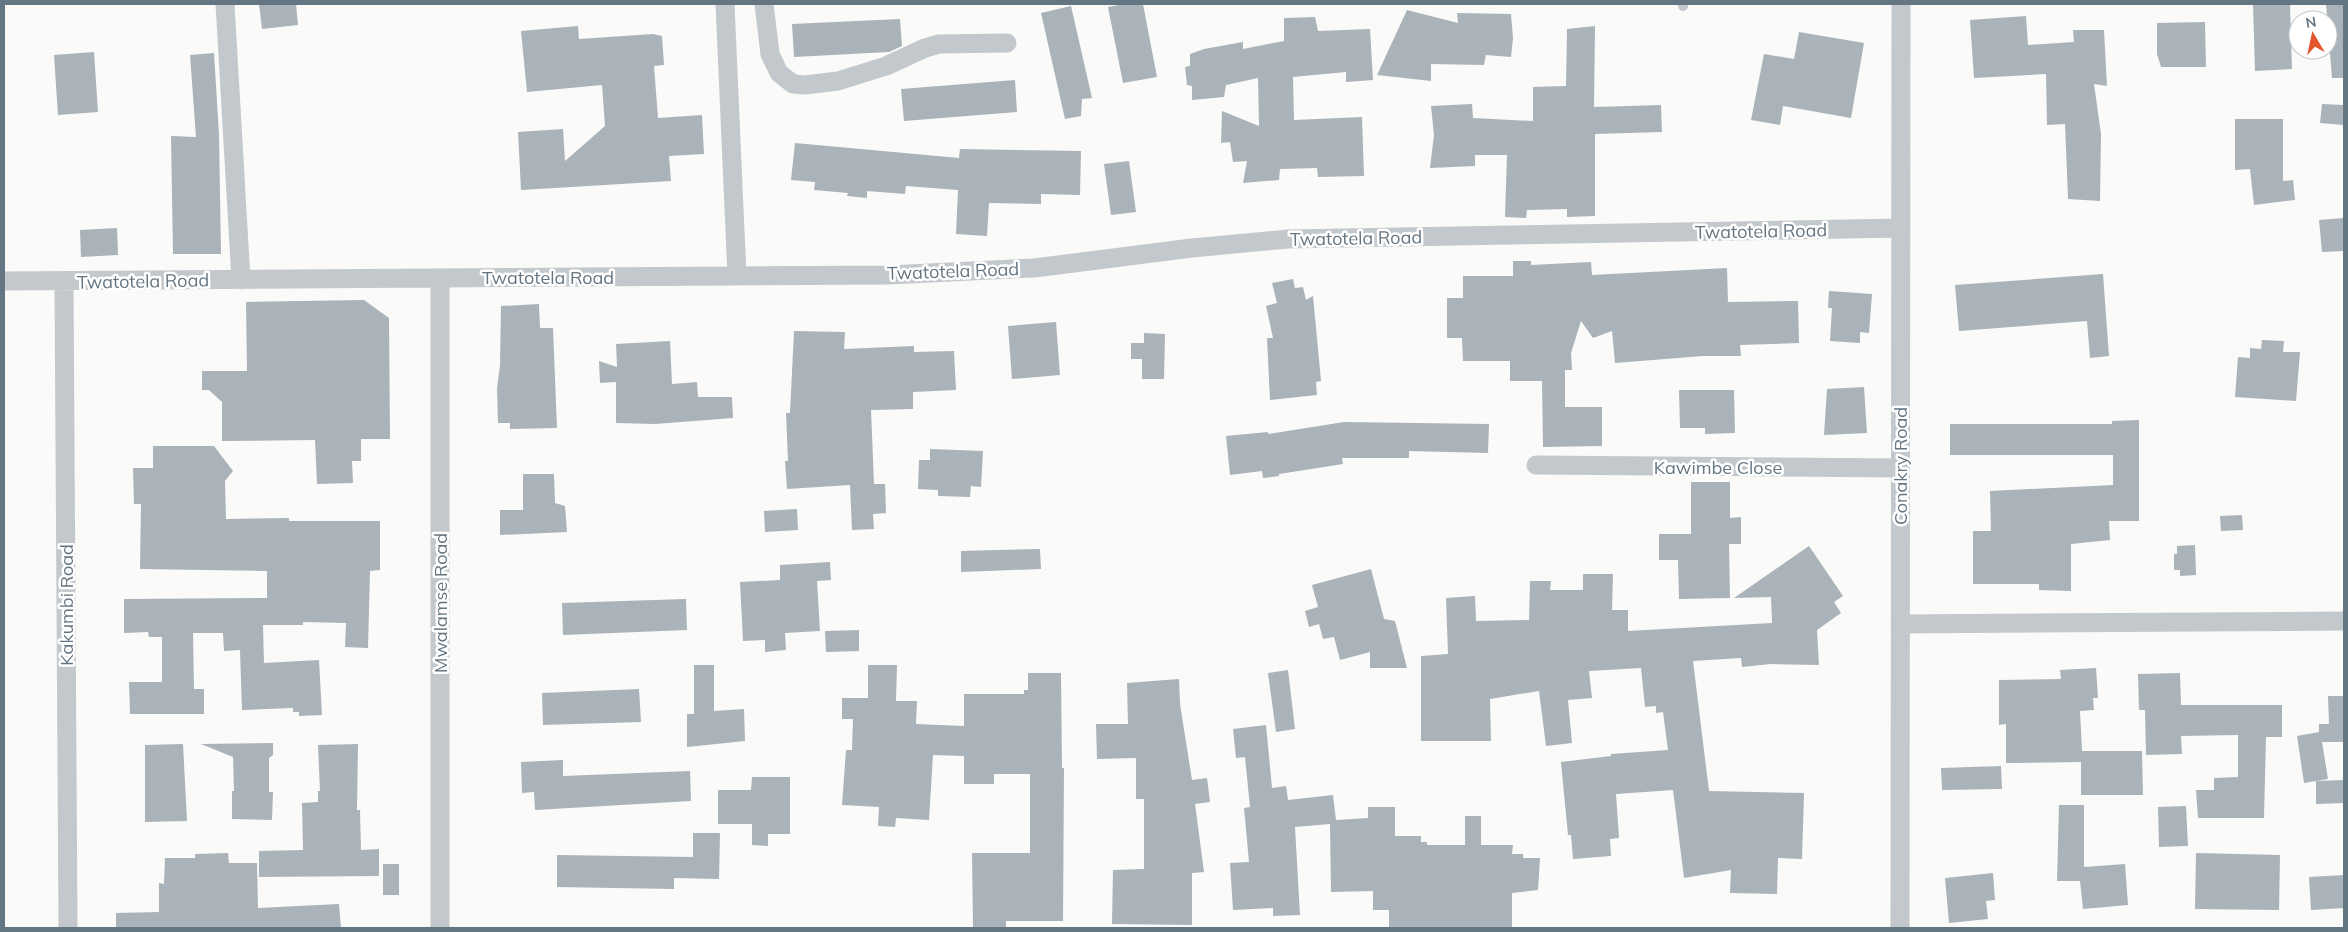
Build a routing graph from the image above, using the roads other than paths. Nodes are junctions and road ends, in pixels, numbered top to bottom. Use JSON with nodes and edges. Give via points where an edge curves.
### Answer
{"nodes":[{"id":1,"x":225,"y":4,"type":"edge"},
{"id":2,"x":725,"y":4,"type":"edge"},
{"id":3,"x":764,"y":4,"type":"edge"},
{"id":4,"x":1901,"y":4,"type":"edge"},
{"id":5,"x":1007,"y":43,"type":"dead end"},
{"id":6,"x":1901,"y":228,"type":"junction"},
{"id":7,"x":737,"y":276,"type":"junction"},
{"id":8,"x":440,"y":278,"type":"junction"},
{"id":9,"x":241,"y":280,"type":"junction"},
{"id":10,"x":4,"y":281,"type":"edge"},
{"id":11,"x":64,"y":282,"type":"junction"},
{"id":12,"x":1536,"y":465,"type":"dead end"},
{"id":13,"x":1900,"y":468,"type":"junction"},
{"id":14,"x":2344,"y":621,"type":"edge"},
{"id":15,"x":1900,"y":624,"type":"junction"},
{"id":16,"x":68,"y":928,"type":"edge"},
{"id":17,"x":440,"y":928,"type":"edge"},
{"id":18,"x":1900,"y":928,"type":"edge"}],
"edges":[{"from":1,"to":9,"type":"street"},
{"from":2,"to":7,"type":"street"},
{"from":3,"to":5,"type":"street","via":[[772,60],[779,73],[793,84],[838,81],[939,44]]},
{"from":4,"to":6,"type":"street","name":"Conakry Road"},
{"from":6,"to":7,"type":"street","name":"Twatotela Road","via":[[1288,240],[1192,248],[1034,268],[888,275]]},
{"from":6,"to":13,"type":"street","name":"Conakry Road"},
{"from":7,"to":8,"type":"street","name":"Twatotela Road"},
{"from":8,"to":9,"type":"street","name":"Twatotela Road"},
{"from":8,"to":17,"type":"street","name":"Mwalamse Road"},
{"from":9,"to":11,"type":"street","name":"Twatotela Road"},
{"from":10,"to":11,"type":"street","name":"Twatotela Road"},
{"from":11,"to":16,"type":"street","name":"Kakumbi Road"},
{"from":12,"to":13,"type":"street","name":"Kawimbe Close"},
{"from":13,"to":15,"type":"street","name":"Conakry Road"},
{"from":14,"to":15,"type":"street"},
{"from":15,"to":18,"type":"street","name":"Conakry Road"}]}
